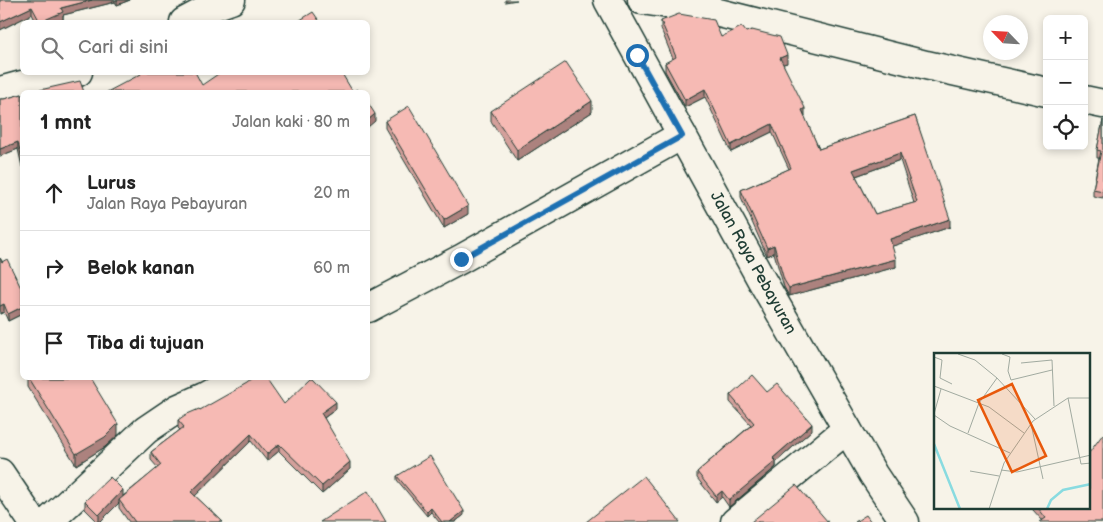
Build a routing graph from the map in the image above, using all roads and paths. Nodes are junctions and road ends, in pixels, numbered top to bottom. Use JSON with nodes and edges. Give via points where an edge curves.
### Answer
{"nodes":[{"id":1,"x":231,"y":0,"type":"edge"},
{"id":2,"x":608,"y":0,"type":"edge"},
{"id":3,"x":642,"y":0,"type":"edge"},
{"id":4,"x":188,"y":20,"type":"edge"},
{"id":5,"x":71,"y":75,"type":"edge"},
{"id":6,"x":0,"y":91,"type":"edge"},
{"id":7,"x":1043,"y":91,"type":"edge"},
{"id":8,"x":1088,"y":101,"type":"edge"},
{"id":9,"x":1103,"y":104,"type":"edge"},
{"id":10,"x":682,"y":136,"type":"junction"},
{"id":11,"x":370,"y":307,"type":"edge"},
{"id":12,"x":235,"y":380,"type":"edge"},
{"id":13,"x":847,"y":429,"type":"junction"},
{"id":14,"x":0,"y":473,"type":"edge"},
{"id":15,"x":33,"y":522,"type":"edge"},
{"id":16,"x":48,"y":522,"type":"edge"},
{"id":17,"x":735,"y":522,"type":"edge"},
{"id":18,"x":905,"y":522,"type":"edge"}],
"edges":[{"from":1,"to":4,"type":"street"},
{"from":2,"to":10,"type":"street","name":"Jalan Raya Pebayuran"},
{"from":3,"to":7,"type":"street","via":[[706,10]]},
{"from":5,"to":6,"type":"street"},
{"from":8,"to":9,"type":"street"},
{"from":10,"to":11,"type":"street"},
{"from":10,"to":13,"type":"street","name":"Jalan Raya Pebayuran"},
{"from":12,"to":16,"type":"street","via":[[177,409],[146,430]]},
{"from":13,"to":17,"type":"street"},
{"from":13,"to":18,"type":"street","name":"Jalan Raya Pebayuran"},
{"from":14,"to":15,"type":"street"}]}
